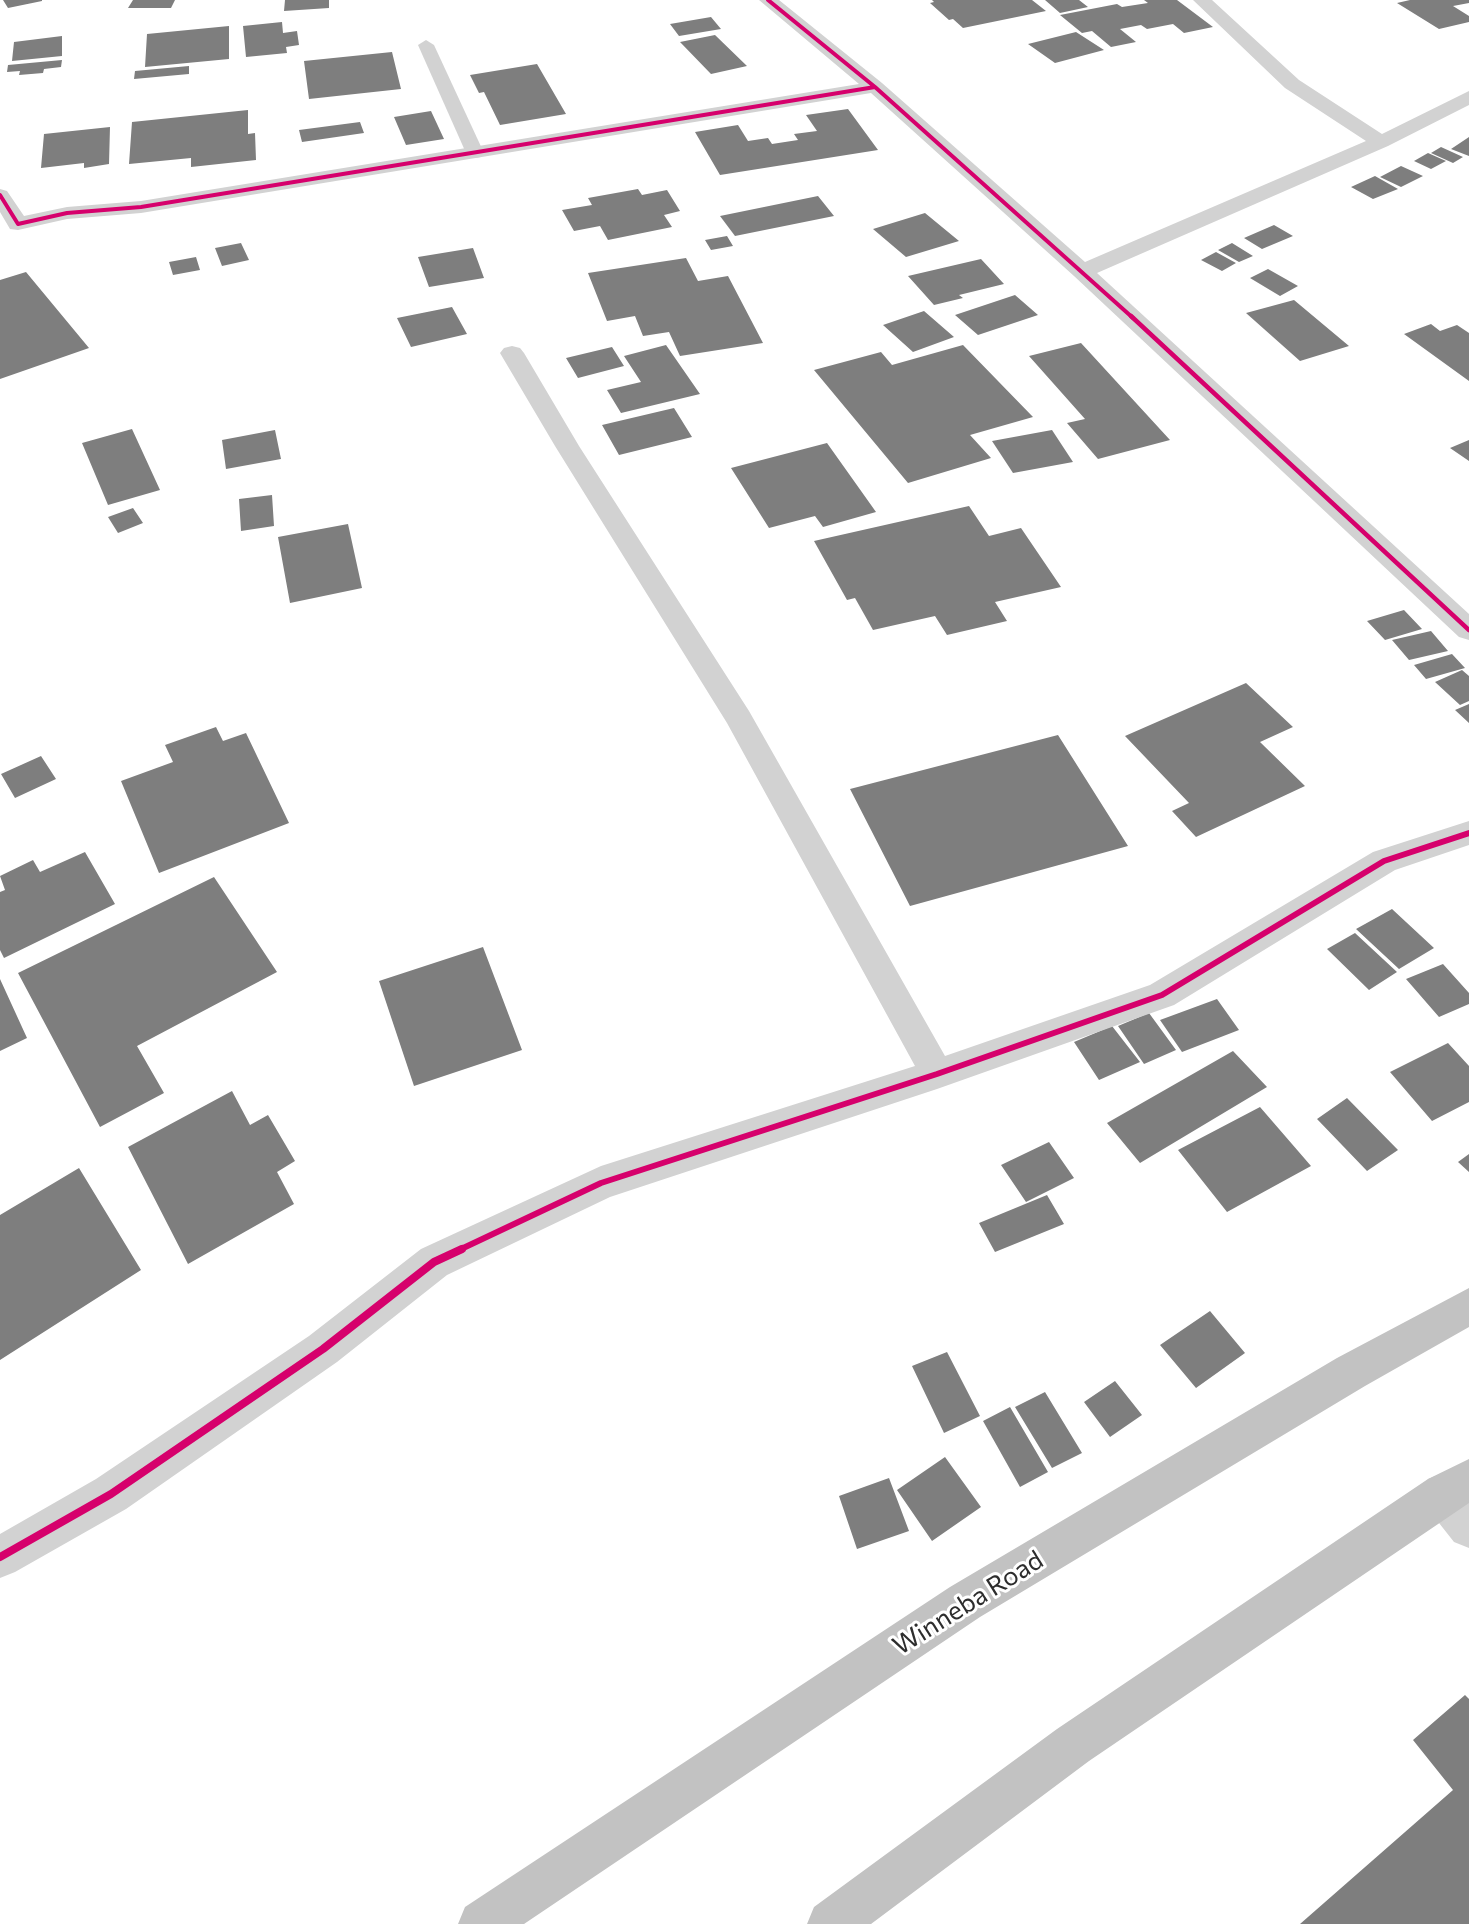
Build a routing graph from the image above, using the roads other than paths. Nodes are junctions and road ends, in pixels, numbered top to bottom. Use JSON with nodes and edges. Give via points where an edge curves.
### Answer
{"nodes":[{"id":1,"x":768,"y":0,"type":"edge"},
{"id":2,"x":1202,"y":0,"type":"edge"},
{"id":3,"x":426,"y":45,"type":"dead end"},
{"id":4,"x":875,"y":87,"type":"junction"},
{"id":5,"x":1469,"y":98,"type":"edge"},
{"id":6,"x":1382,"y":142,"type":"junction"},
{"id":7,"x":476,"y":153,"type":"junction"},
{"id":8,"x":0,"y":195,"type":"edge"},
{"id":9,"x":1082,"y":271,"type":"junction"},
{"id":10,"x":512,"y":353,"type":"dead end"},
{"id":11,"x":1469,"y":630,"type":"edge"},
{"id":12,"x":1469,"y":832,"type":"edge"},
{"id":13,"x":938,"y":1074,"type":"junction"},
{"id":14,"x":1469,"y":1306,"type":"edge"},
{"id":15,"x":1460,"y":1500,"type":"edge"},
{"id":16,"x":0,"y":1557,"type":"edge"},
{"id":17,"x":482,"y":1924,"type":"edge"},
{"id":18,"x":831,"y":1924,"type":"edge"}],
"edges":[{"from":1,"to":4,"type":"street"},
{"from":2,"to":6,"type":"street","via":[[1292,84]]},
{"from":3,"to":7,"type":"lane"},
{"from":4,"to":7,"type":"street"},
{"from":4,"to":9,"type":"street"},
{"from":5,"to":6,"type":"street"},
{"from":6,"to":9,"type":"street"},
{"from":7,"to":8,"type":"street","via":[[141,207],[67,213],[18,224]]},
{"from":9,"to":11,"type":"street"},
{"from":10,"to":13,"type":"street","via":[[739,718]]},
{"from":12,"to":13,"type":"street","via":[[1384,861],[1162,995]]},
{"from":13,"to":16,"type":"street","via":[[601,1182],[434,1262],[323,1349],[121,1487]]},
{"from":14,"to":17,"type":"highway","name":"Winneba Road","via":[[965,1602]]},
{"from":15,"to":18,"type":"highway","via":[[1073,1745]]}]}
